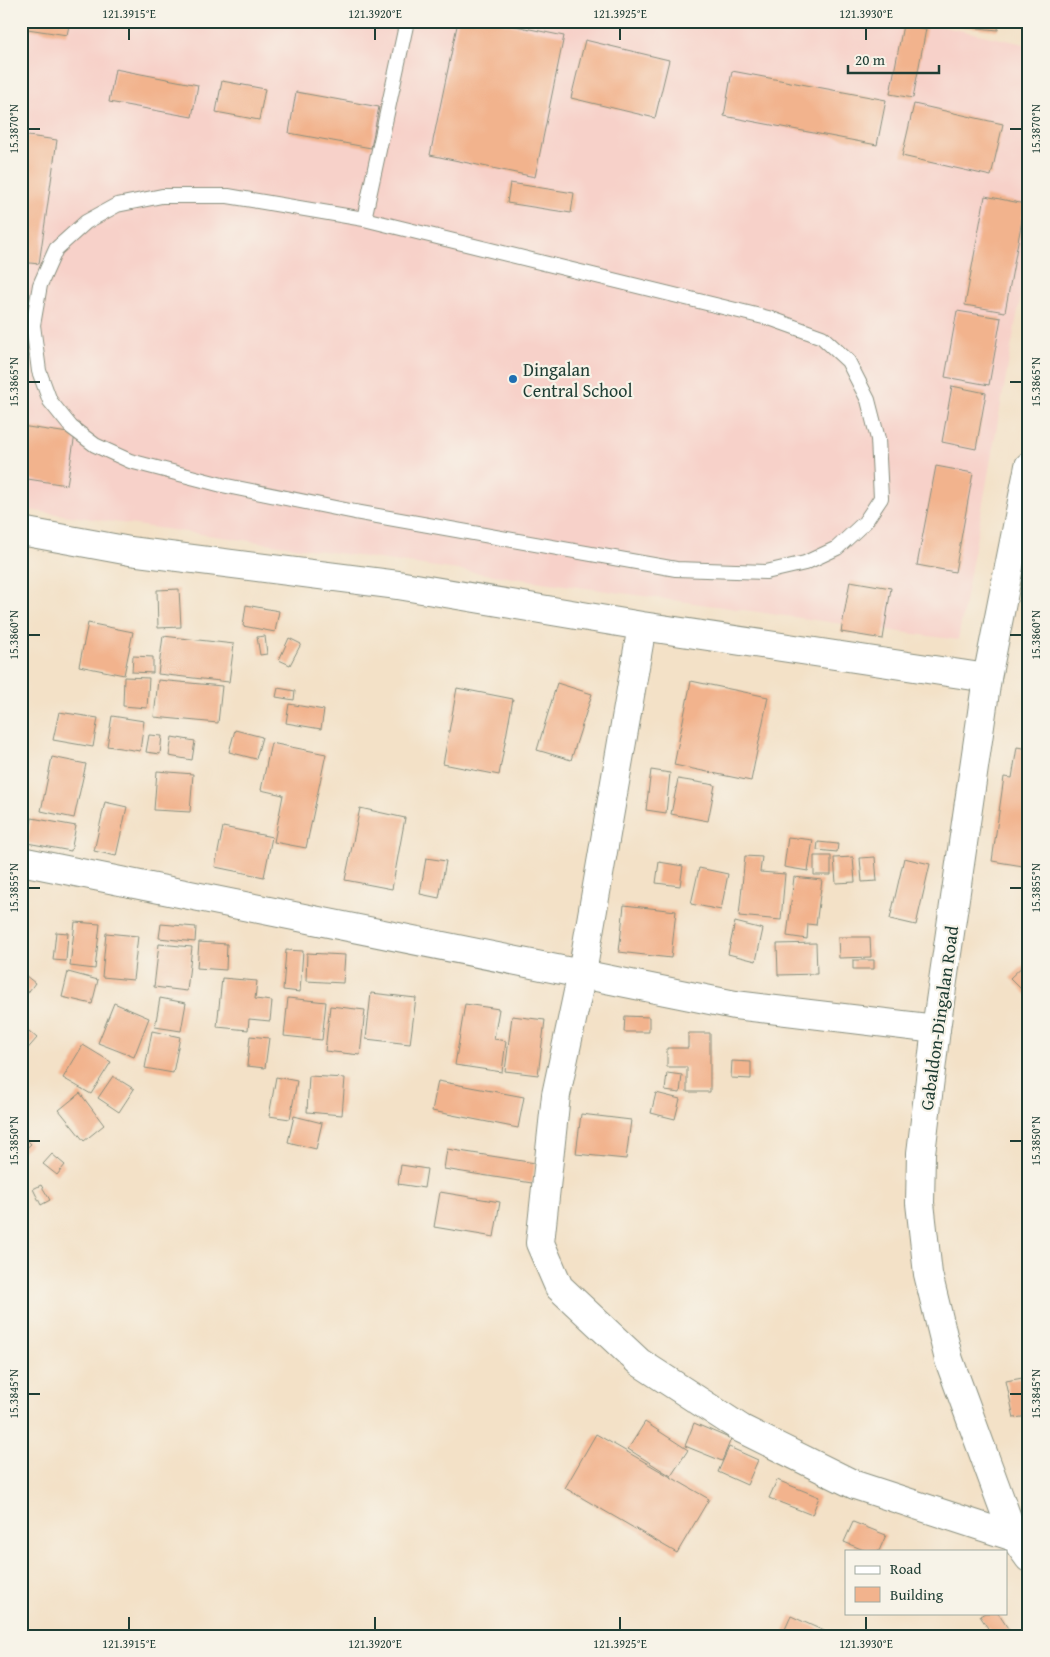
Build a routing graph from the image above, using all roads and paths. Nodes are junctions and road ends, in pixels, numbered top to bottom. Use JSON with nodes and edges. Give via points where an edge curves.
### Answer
{"nodes":[{"id":1,"x":407,"y":21,"type":"edge"},
{"id":2,"x":364,"y":219,"type":"junction"},
{"id":3,"x":1029,"y":466,"type":"edge"},
{"id":4,"x":21,"y":531,"type":"edge"},
{"id":5,"x":642,"y":626,"type":"junction"},
{"id":6,"x":987,"y":678,"type":"junction"},
{"id":7,"x":21,"y":861,"type":"edge"},
{"id":8,"x":582,"y":973,"type":"junction"},
{"id":9,"x":936,"y":1029,"type":"junction"},
{"id":10,"x":1021,"y":1548,"type":"edge"}],
"edges":[{"from":1,"to":2,"type":"lane"},
{"from":2,"to":2,"type":"lane","via":[[772,319],[822,337],[848,361],[868,400],[878,439],[881,498],[865,522],[837,548],[804,563],[766,572],[676,568],[222,486],[130,461],[95,445],[71,427],[50,402],[39,371],[33,325],[40,284],[56,249],[86,222],[118,204],[162,196],[228,196]]},
{"from":3,"to":6,"type":"street","name":"Gabaldon-Dingalan Road"},
{"from":4,"to":5,"type":"street","via":[[130,551],[398,585]]},
{"from":5,"to":6,"type":"street"},
{"from":5,"to":8,"type":"street"},
{"from":6,"to":9,"type":"street","name":"Gabaldon-Dingalan Road"},
{"from":7,"to":8,"type":"street"},
{"from":8,"to":9,"type":"street","via":[[735,1005]]},
{"from":8,"to":10,"type":"street","via":[[556,1096],[540,1243],[559,1287],[638,1362],[742,1428],[855,1485]]},
{"from":9,"to":10,"type":"street","name":"Gabaldon-Dingalan Road","via":[[921,1153],[920,1203],[928,1274],[949,1360]]}]}
